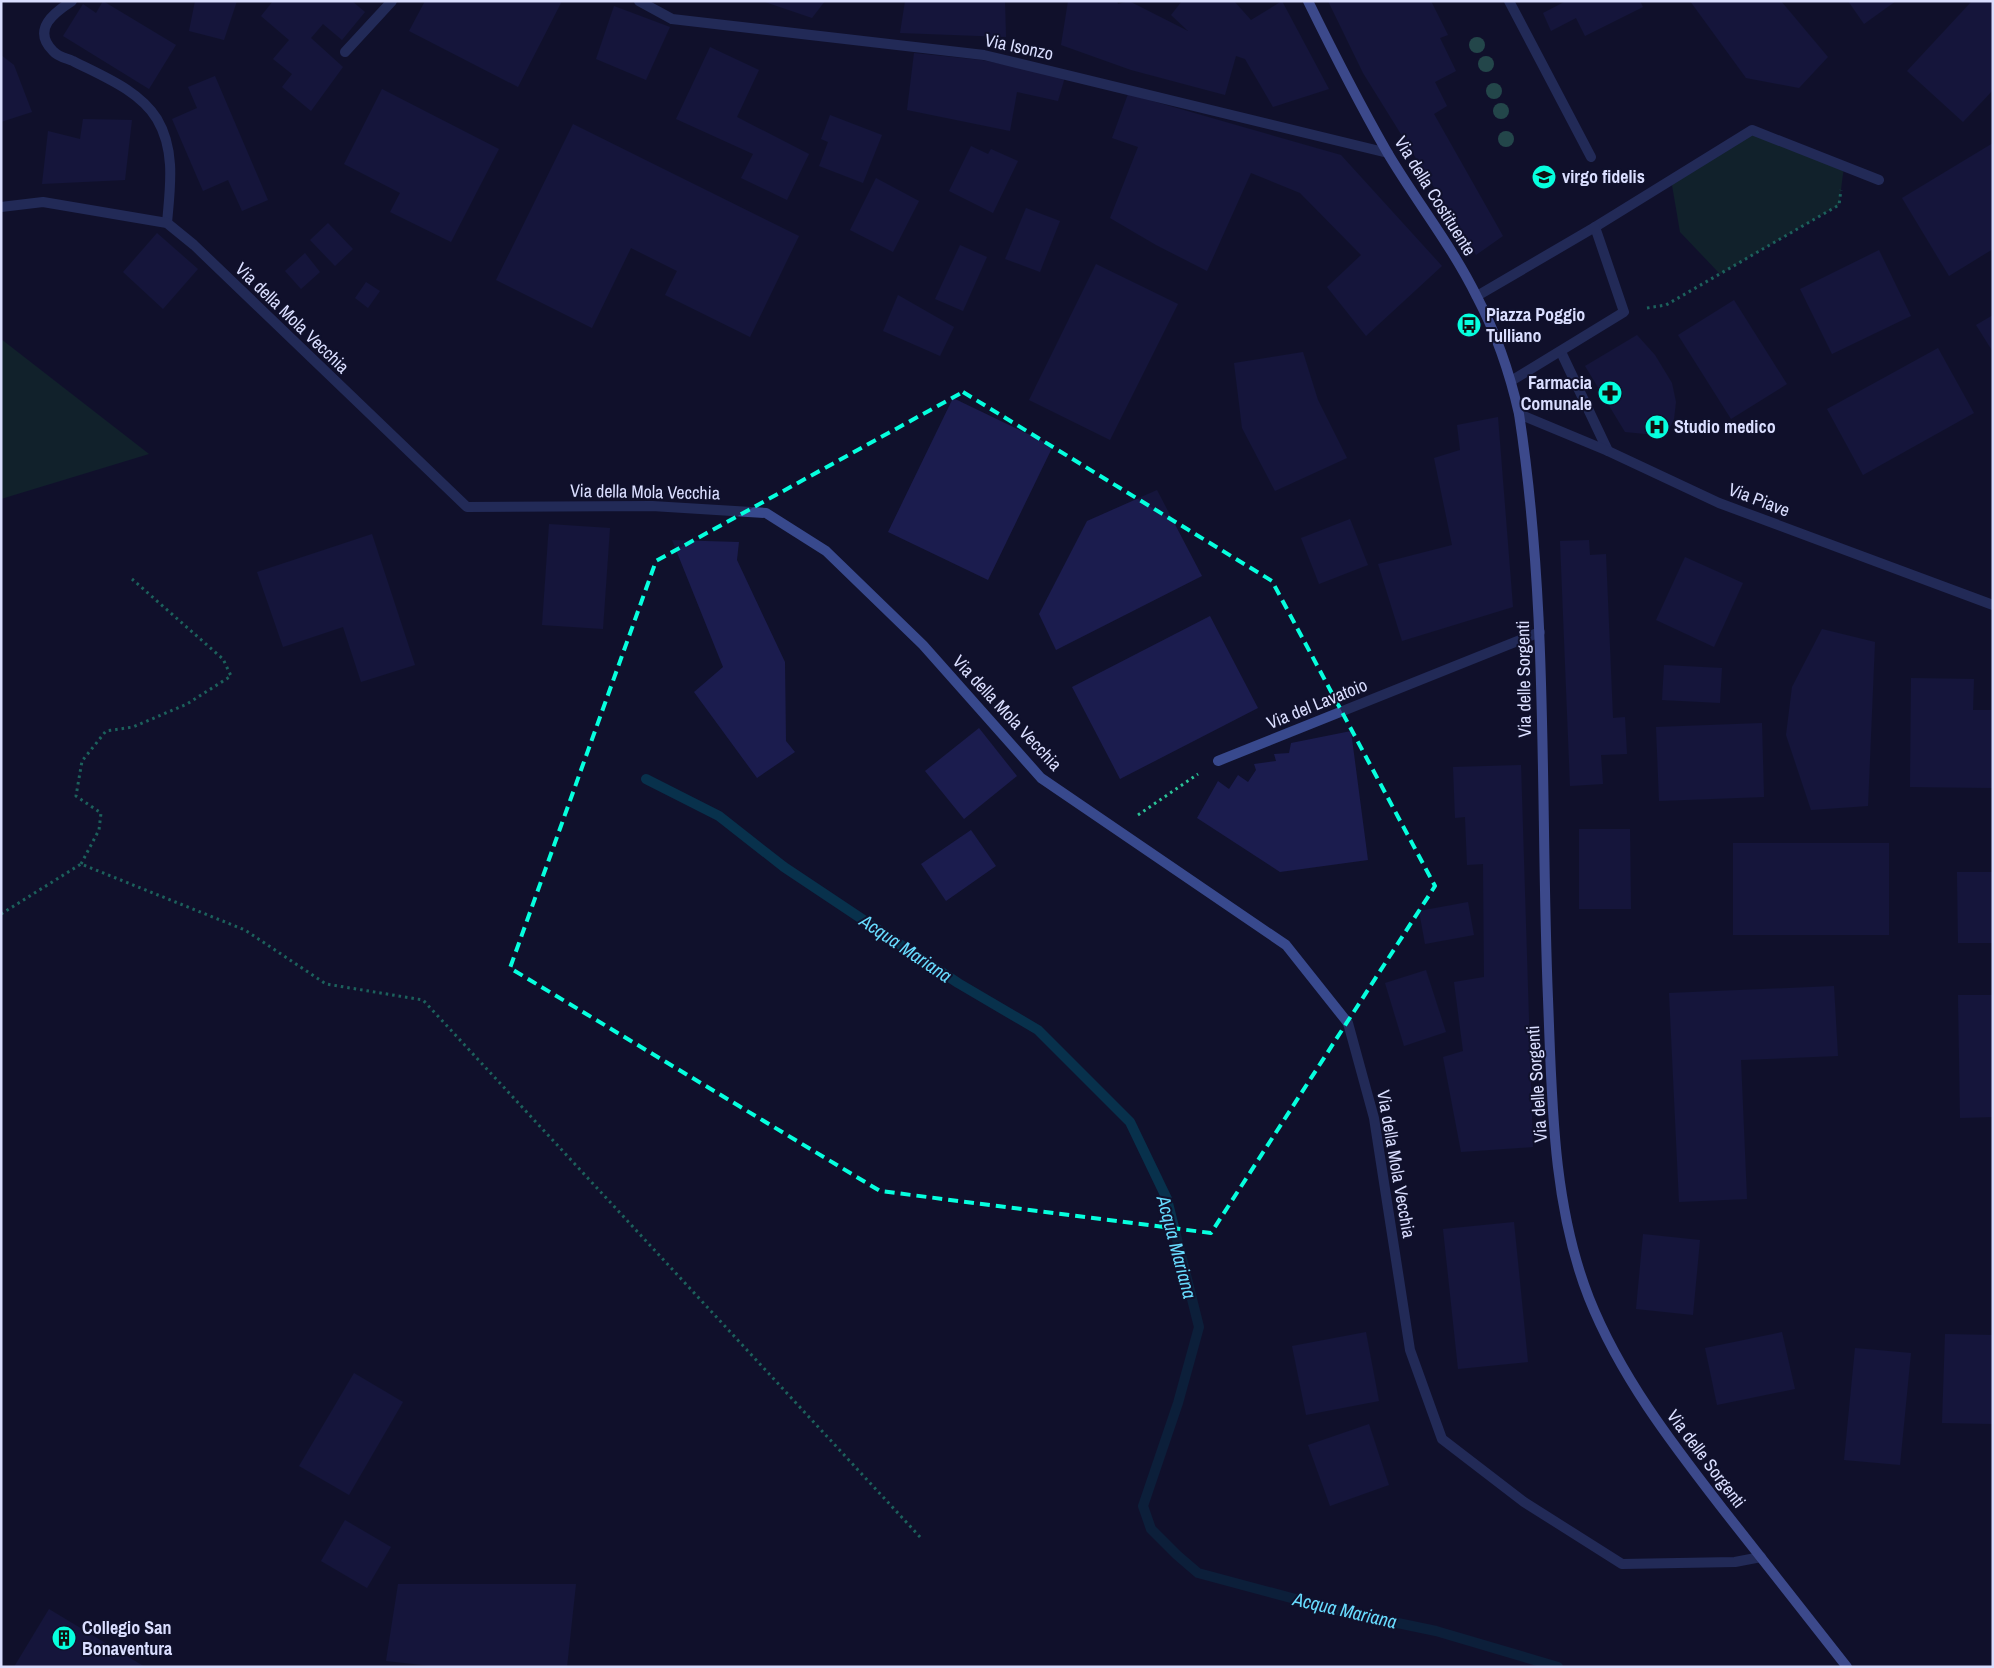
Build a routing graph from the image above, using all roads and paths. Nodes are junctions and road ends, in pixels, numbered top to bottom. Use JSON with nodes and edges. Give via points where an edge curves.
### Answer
{"nodes":[{"id":1,"x":72,"y":1,"type":"edge"},
{"id":2,"x":392,"y":1,"type":"edge"},
{"id":3,"x":640,"y":1,"type":"edge"},
{"id":4,"x":1308,"y":1,"type":"edge"},
{"id":5,"x":1509,"y":1,"type":"edge"},
{"id":6,"x":345,"y":52,"type":"dead end"},
{"id":7,"x":1388,"y":153,"type":"junction"},
{"id":8,"x":1591,"y":157,"type":"dead end"},
{"id":9,"x":1844,"y":166,"type":"junction"},
{"id":10,"x":1879,"y":180,"type":"dead end"},
{"id":11,"x":1,"y":207,"type":"edge"},
{"id":12,"x":168,"y":223,"type":"junction"},
{"id":13,"x":1594,"y":227,"type":"junction"},
{"id":14,"x":1477,"y":296,"type":"junction"},
{"id":15,"x":1624,"y":312,"type":"junction"},
{"id":16,"x":1561,"y":352,"type":"junction"},
{"id":17,"x":1511,"y":381,"type":"junction"},
{"id":18,"x":1519,"y":414,"type":"junction"},
{"id":19,"x":1608,"y":451,"type":"junction"},
{"id":20,"x":132,"y":579,"type":"dead end"},
{"id":21,"x":1993,"y":605,"type":"edge"},
{"id":22,"x":1540,"y":632,"type":"junction"},
{"id":23,"x":1218,"y":761,"type":"joint"},
{"id":24,"x":1118,"y":829,"type":"junction"},
{"id":25,"x":81,"y":864,"type":"junction"},
{"id":26,"x":1,"y":914,"type":"edge"},
{"id":27,"x":921,"y":1538,"type":"dead end"},
{"id":28,"x":1761,"y":1557,"type":"junction"},
{"id":29,"x":1847,"y":1667,"type":"edge"}],
"edges":[{"from":1,"to":12,"type":"street","via":[[48,19],[45,36],[48,44],[59,56],[138,98],[156,119],[168,144],[172,171]]},
{"from":2,"to":6,"type":"street"},
{"from":3,"to":7,"type":"street","name":"Via Isonzo","via":[[672,19],[984,55]]},
{"from":4,"to":7,"type":"main road","name":"Via della Costituente"},
{"from":5,"to":8,"type":"street"},
{"from":7,"to":14,"type":"main road","name":"Via della Costituente"},
{"from":9,"to":10,"type":"street"},
{"from":9,"to":13,"type":"street","via":[[1752,130]]},
{"from":9,"to":15,"type":"path","via":[[1839,205],[1666,305]]},
{"from":11,"to":12,"type":"street","via":[[43,202]]},
{"from":12,"to":24,"type":"street","name":"Via della Mola Vecchia","via":[[467,507],[652,506],[766,513],[826,551],[923,645],[1041,778]]},
{"from":13,"to":14,"type":"street"},
{"from":13,"to":15,"type":"street"},
{"from":14,"to":17,"type":"main road","name":"Via della Costituente"},
{"from":15,"to":16,"type":"street"},
{"from":16,"to":17,"type":"street"},
{"from":16,"to":19,"type":"street"},
{"from":17,"to":18,"type":"main road","name":"Via della Costituente"},
{"from":18,"to":19,"type":"street","name":"Via Piave"},
{"from":18,"to":22,"type":"main road","name":"Via delle Sorgenti"},
{"from":19,"to":21,"type":"street","name":"Via Piave","via":[[1719,503]]},
{"from":20,"to":25,"type":"path","via":[[223,659],[231,676],[187,704],[133,727],[106,731],[82,761],[76,796],[101,813],[99,830]]},
{"from":22,"to":23,"type":"street","name":"Via del Lavatoio"},
{"from":22,"to":28,"type":"main road","name":"Via delle Sorgenti","via":[[1550,1034],[1558,1166],[1567,1226],[1590,1301],[1624,1369],[1670,1440]]},
{"from":23,"to":24,"type":"path"},
{"from":24,"to":28,"type":"street","name":"Via della Mola Vecchia","via":[[1286,945],[1348,1023],[1374,1118],[1410,1350],[1442,1439],[1524,1502],[1622,1564],[1736,1562]]},
{"from":25,"to":26,"type":"path"},
{"from":25,"to":27,"type":"path","via":[[245,930],[326,984],[423,1000]]},
{"from":28,"to":29,"type":"main road","name":"Via delle Sorgenti"}]}
